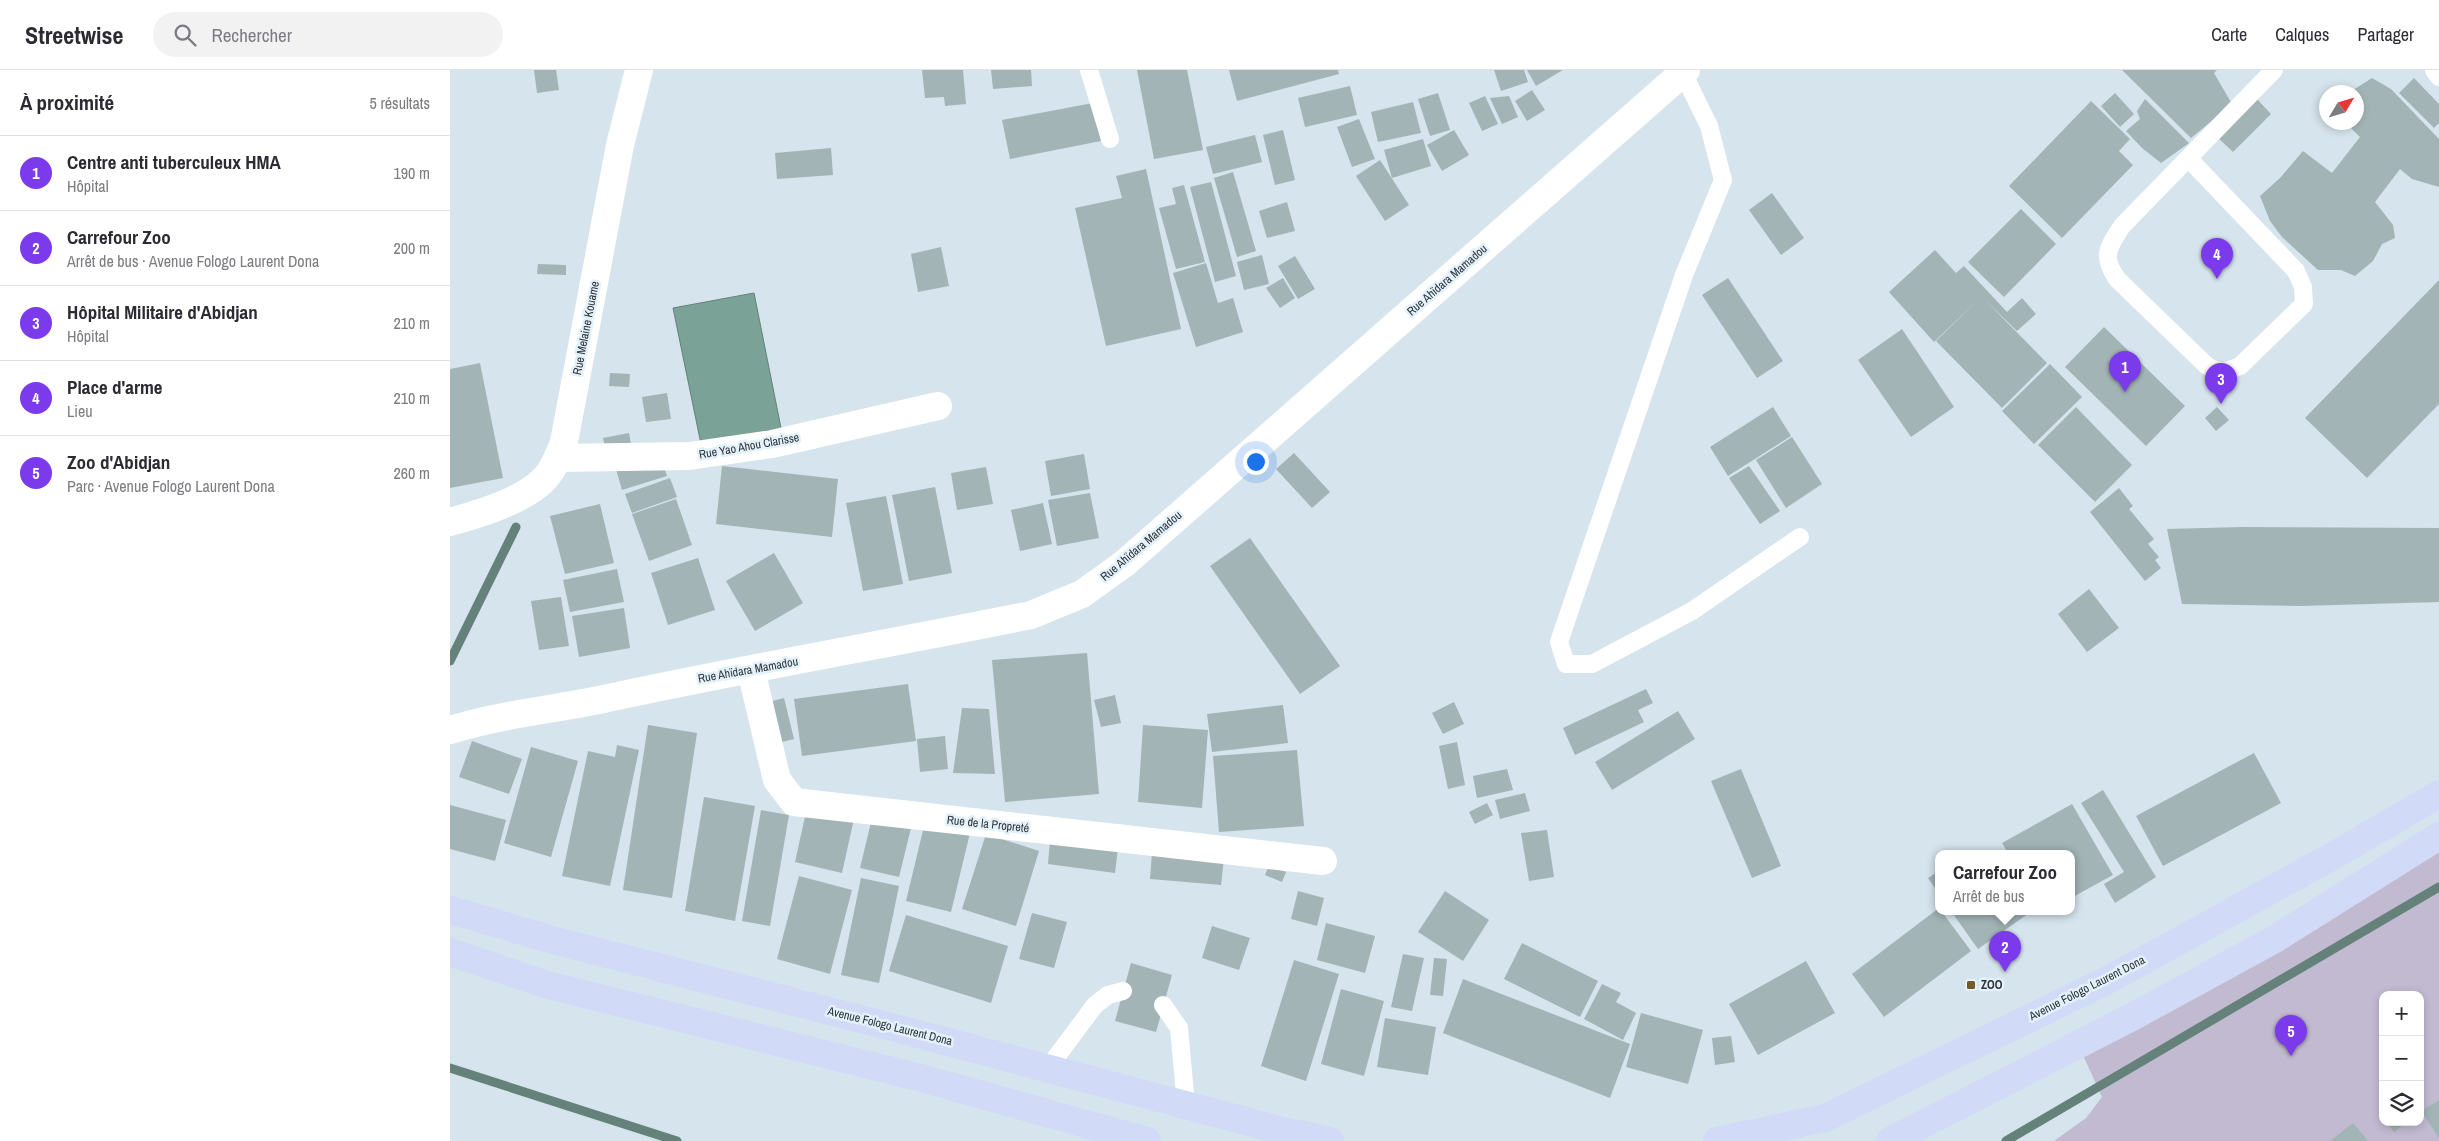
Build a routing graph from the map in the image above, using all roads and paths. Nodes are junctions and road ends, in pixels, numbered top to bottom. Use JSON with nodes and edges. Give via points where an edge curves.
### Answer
{"nodes":[{"id":1,"x":639,"y":70,"type":"edge"},
{"id":2,"x":1089,"y":70,"type":"edge"},
{"id":3,"x":2274,"y":70,"type":"edge"},
{"id":4,"x":2434,"y":70,"type":"edge"},
{"id":5,"x":1685,"y":71,"type":"edge"},
{"id":6,"x":2439,"y":77,"type":"edge"},
{"id":7,"x":1110,"y":139,"type":"dead end"},
{"id":8,"x":2189,"y":159,"type":"junction"},
{"id":9,"x":938,"y":406,"type":"dead end"},
{"id":10,"x":558,"y":458,"type":"junction"},
{"id":11,"x":450,"y":522,"type":"edge"},
{"id":12,"x":1800,"y":537,"type":"dead end"},
{"id":13,"x":751,"y":670,"type":"junction"},
{"id":14,"x":450,"y":730,"type":"edge"},
{"id":15,"x":2439,"y":794,"type":"edge"},
{"id":16,"x":2439,"y":836,"type":"edge"},
{"id":17,"x":1323,"y":862,"type":"dead end"},
{"id":18,"x":450,"y":910,"type":"edge"},
{"id":19,"x":450,"y":952,"type":"edge"},
{"id":20,"x":1123,"y":991,"type":"dead end"},
{"id":21,"x":1163,"y":1005,"type":"dead end"},
{"id":22,"x":1048,"y":1068,"type":"junction"},
{"id":23,"x":1186,"y":1105,"type":"junction"},
{"id":24,"x":1825,"y":1118,"type":"junction"},
{"id":25,"x":1146,"y":1141,"type":"edge"},
{"id":26,"x":1330,"y":1141,"type":"edge"},
{"id":27,"x":1717,"y":1141,"type":"edge"},
{"id":28,"x":1791,"y":1141,"type":"edge"},
{"id":29,"x":1890,"y":1141,"type":"edge"}],
"edges":[{"from":1,"to":10,"type":"street","name":"Rue Melaine Kouame","via":[[620,145],[564,442]]},
{"from":2,"to":7,"type":"lane"},
{"from":3,"to":8,"type":"lane"},
{"from":4,"to":6,"type":"lane"},
{"from":5,"to":12,"type":"lane","via":[[1709,126],[1724,180],[1684,274],[1558,642],[1566,664],[1592,664],[1692,612]]},
{"from":5,"to":13,"type":"street","name":"Rue Ahïdara Mamadou","via":[[1125,563],[1082,594],[1031,616]]},
{"from":8,"to":8,"type":"lane","via":[[2291,265],[2301,278],[2303,287],[2304,304],[2240,366],[2226,372],[2215,371],[2197,357],[2117,279],[2107,258],[2107,251],[2122,226]]},
{"from":9,"to":10,"type":"street","name":"Rue Yao Ahou Clarisse","via":[[772,444],[689,456]]},
{"from":10,"to":11,"type":"street","name":"Rue Melaine Kouame","via":[[545,478],[534,487],[491,510]]},
{"from":13,"to":14,"type":"street","name":"Rue Ahïdara Mamadou","via":[[486,719]]},
{"from":13,"to":17,"type":"street","name":"Rue de la Propreté","via":[[777,780],[794,802]]},
{"from":15,"to":24,"type":"main road","name":"Avenue Fologo Laurent Dona","via":[[2108,980]]},
{"from":16,"to":29,"type":"main road","via":[[2275,939],[2132,1017]]},
{"from":18,"to":22,"type":"main road","name":"Avenue Fologo Laurent Dona","via":[[560,942]]},
{"from":19,"to":25,"type":"main road","via":[[548,985],[911,1076]]},
{"from":20,"to":22,"type":"lane","via":[[1108,995],[1094,1005]]},
{"from":21,"to":23,"type":"lane","via":[[1179,1028]]},
{"from":22,"to":23,"type":"main road","name":"Avenue Fologo Laurent Dona"},
{"from":23,"to":26,"type":"main road","name":"Avenue Fologo Laurent Dona"},
{"from":24,"to":27,"type":"main road","name":"Avenue Fologo Laurent Dona"},
{"from":24,"to":28,"type":"main road"}]}
